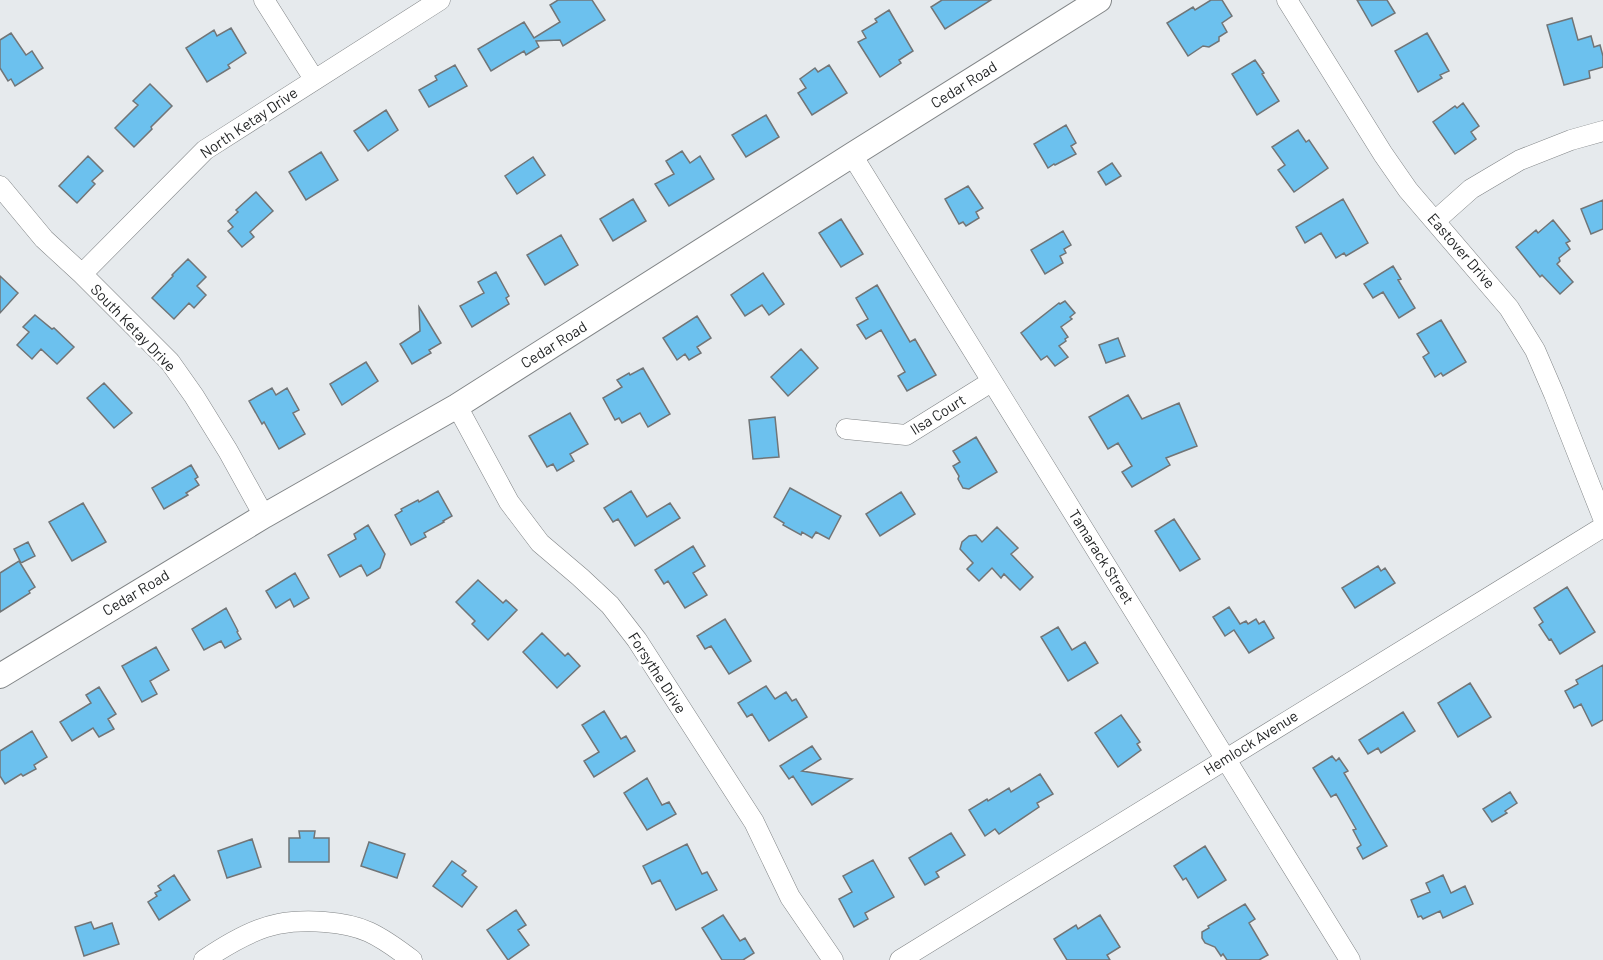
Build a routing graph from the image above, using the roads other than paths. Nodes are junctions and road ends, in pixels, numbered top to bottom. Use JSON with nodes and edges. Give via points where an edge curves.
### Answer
{"nodes":[{"id":1,"x":264,"y":0,"type":"edge"},
{"id":2,"x":440,"y":0,"type":"edge"},
{"id":3,"x":1099,"y":0,"type":"edge"},
{"id":4,"x":1287,"y":0,"type":"edge"},
{"id":5,"x":314,"y":79,"type":"junction"},
{"id":6,"x":1603,"y":131,"type":"edge"},
{"id":7,"x":852,"y":155,"type":"junction"},
{"id":8,"x":0,"y":186,"type":"edge"},
{"id":9,"x":1435,"y":221,"type":"junction"},
{"id":10,"x":82,"y":274,"type":"junction"},
{"id":11,"x":991,"y":382,"type":"junction"},
{"id":12,"x":457,"y":406,"type":"junction"},
{"id":13,"x":846,"y":429,"type":"dead end"},
{"id":14,"x":264,"y":516,"type":"junction"},
{"id":15,"x":1603,"y":518,"type":"edge"},
{"id":16,"x":1603,"y":527,"type":"edge"},
{"id":17,"x":0,"y":676,"type":"edge"},
{"id":18,"x":1226,"y":758,"type":"junction"},
{"id":19,"x":204,"y":960,"type":"edge"},
{"id":20,"x":412,"y":960,"type":"edge"},
{"id":21,"x":833,"y":960,"type":"edge"},
{"id":22,"x":900,"y":960,"type":"edge"},
{"id":23,"x":1350,"y":960,"type":"edge"}],
"edges":[{"from":1,"to":5,"type":"street"},
{"from":2,"to":5,"type":"street","name":"North Ketay Drive"},
{"from":3,"to":7,"type":"street","name":"Cedar Road"},
{"from":4,"to":9,"type":"street","name":"Eastover Drive","via":[[1383,154]]},
{"from":5,"to":10,"type":"street","name":"North Ketay Drive","via":[[205,150]]},
{"from":6,"to":9,"type":"street","via":[[1521,160],[1471,189]]},
{"from":7,"to":11,"type":"street","name":"Tamarack Street"},
{"from":7,"to":12,"type":"street","name":"Cedar Road"},
{"from":8,"to":10,"type":"street","name":"South Ketay Drive","via":[[44,239]]},
{"from":9,"to":15,"type":"street","name":"Eastover Drive","via":[[1509,308],[1535,350]]},
{"from":10,"to":14,"type":"street","name":"South Ketay Drive","via":[[170,362],[200,405]]},
{"from":11,"to":13,"type":"street","name":"Ilsa Court","via":[[906,435]]},
{"from":11,"to":18,"type":"street","name":"Tamarack Street"},
{"from":12,"to":14,"type":"street","name":"Cedar Road"},
{"from":12,"to":21,"type":"street","name":"Forsythe Drive","via":[[509,502],[540,543],[610,605],[637,640],[754,822],[790,897]]},
{"from":14,"to":17,"type":"street","name":"Cedar Road"},
{"from":16,"to":18,"type":"street","name":"Hemlock Avenue"},
{"from":18,"to":22,"type":"street","name":"Hemlock Avenue"},
{"from":18,"to":23,"type":"street","name":"Tamarack Street"},
{"from":19,"to":20,"type":"street","via":[[248,935],[277,924],[304,921],[333,922],[368,932]]}]}
